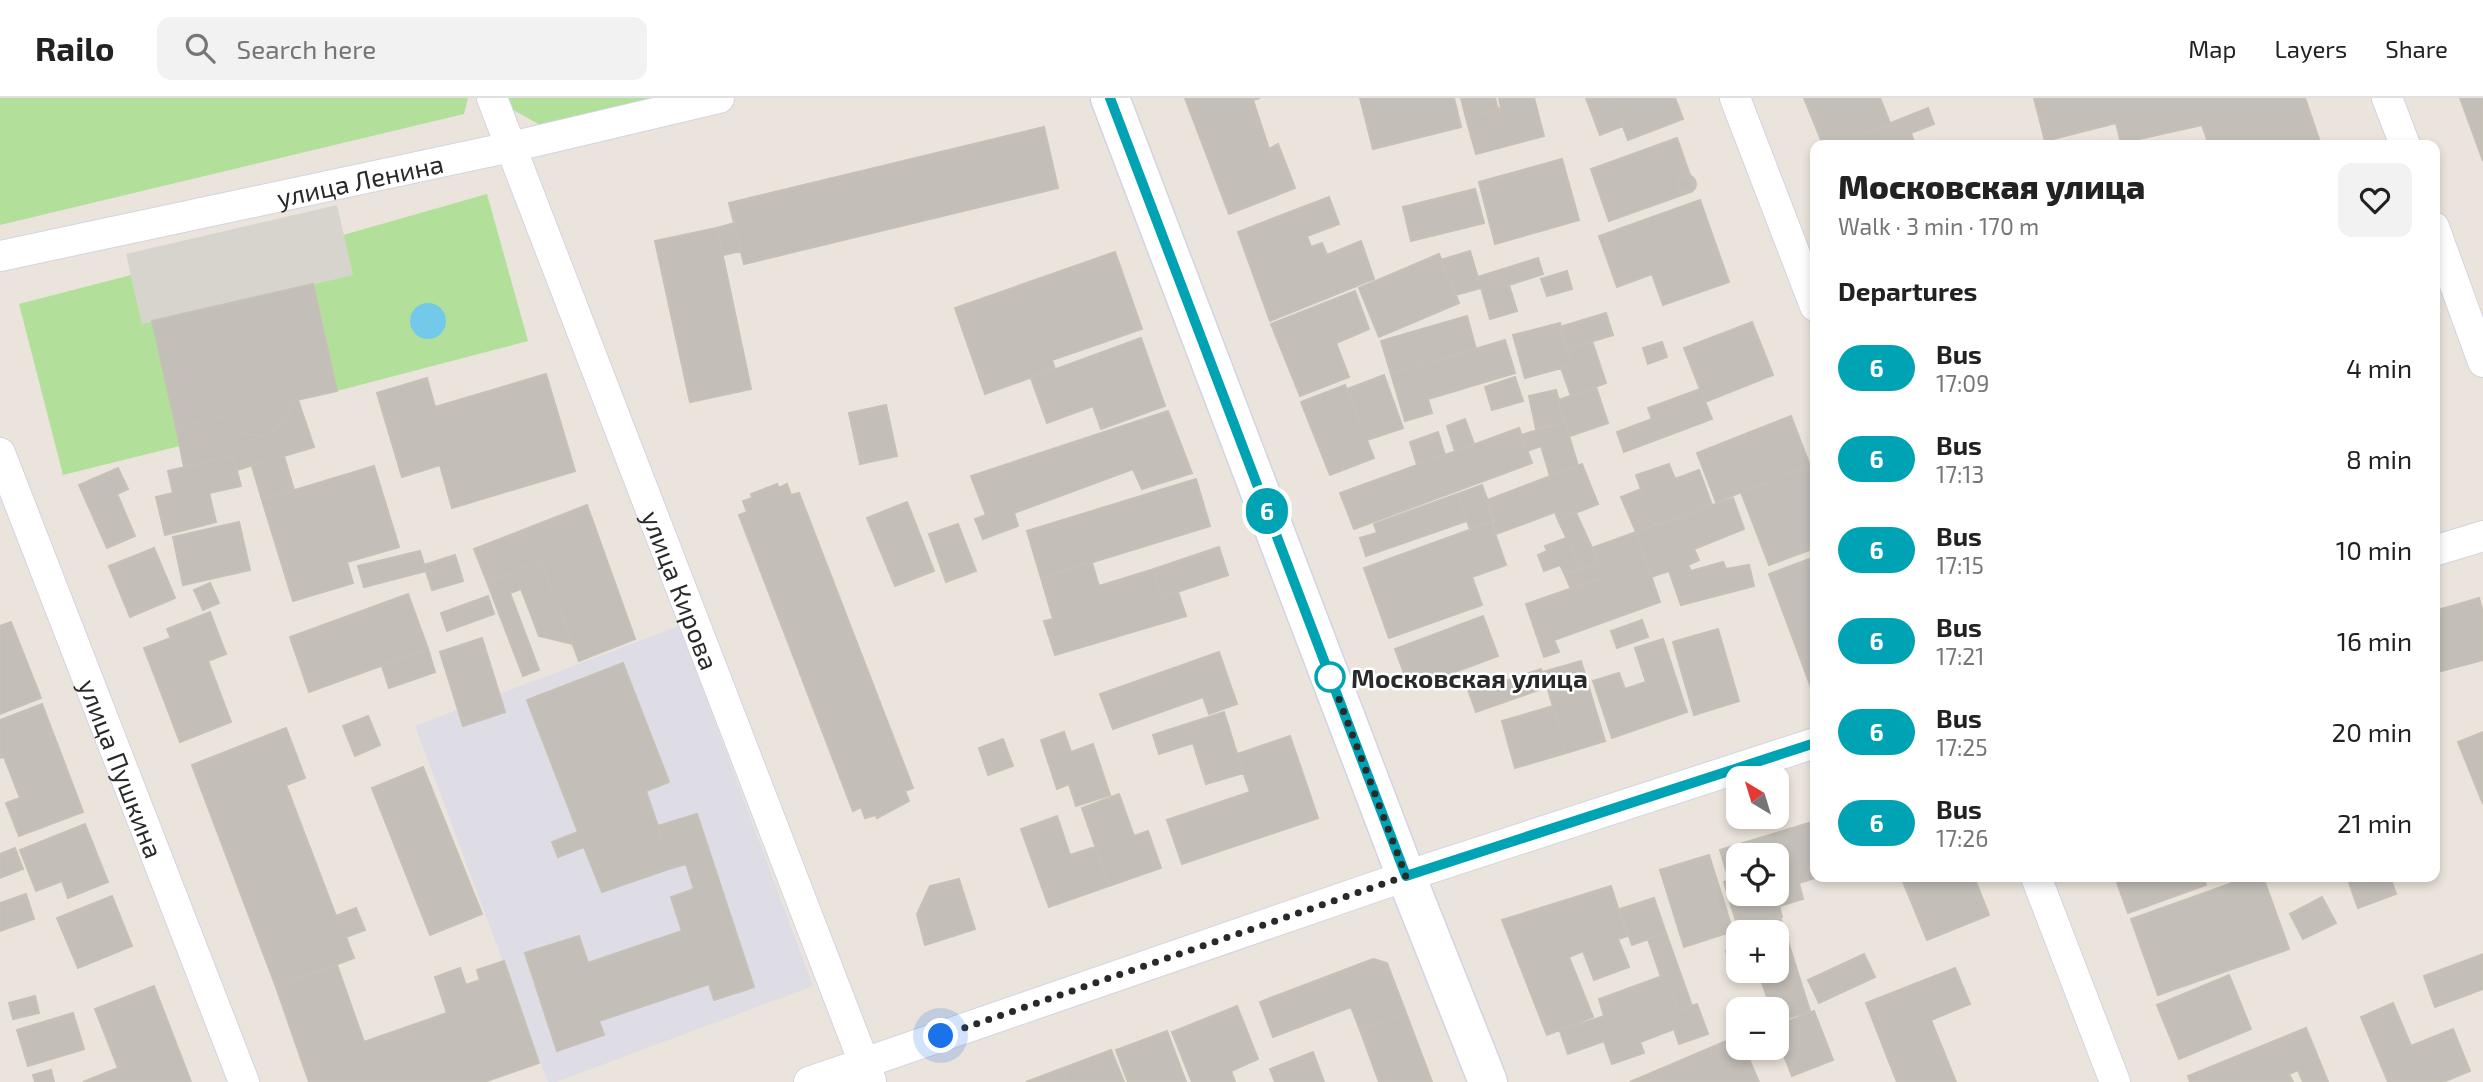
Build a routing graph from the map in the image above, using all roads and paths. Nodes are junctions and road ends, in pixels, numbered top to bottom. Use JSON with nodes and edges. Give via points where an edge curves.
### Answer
{"nodes":[{"id":1,"x":492,"y":98,"type":"edge"},
{"id":2,"x":719,"y":98,"type":"edge"},
{"id":3,"x":1110,"y":98,"type":"edge"},
{"id":4,"x":1735,"y":98,"type":"edge"},
{"id":5,"x":2387,"y":98,"type":"edge"},
{"id":6,"x":2402,"y":140,"type":"edge"},
{"id":7,"x":511,"y":147,"type":"junction"},
{"id":8,"x":2440,"y":244,"type":"edge"},
{"id":9,"x":0,"y":256,"type":"edge"},
{"id":10,"x":1810,"y":293,"type":"edge"},
{"id":11,"x":2483,"y":362,"type":"edge"},
{"id":12,"x":0,"y":453,"type":"edge"},
{"id":13,"x":2483,"y":536,"type":"edge"},
{"id":14,"x":2440,"y":549,"type":"edge"},
{"id":15,"x":1810,"y":745,"type":"edge"},
{"id":16,"x":1406,"y":876,"type":"junction"},
{"id":17,"x":2038,"y":882,"type":"edge"},
{"id":18,"x":868,"y":1073,"type":"edge"},
{"id":19,"x":244,"y":1082,"type":"edge"},
{"id":20,"x":810,"y":1082,"type":"edge"},
{"id":21,"x":1488,"y":1082,"type":"edge"},
{"id":22,"x":2115,"y":1082,"type":"edge"}],
"edges":[{"from":1,"to":7,"type":"street","name":"улица Кирова"},
{"from":2,"to":7,"type":"street","name":"улица Ленина"},
{"from":3,"to":16,"type":"main road"},
{"from":4,"to":10,"type":"street"},
{"from":5,"to":6,"type":"street"},
{"from":7,"to":9,"type":"street","name":"улица Ленина"},
{"from":7,"to":18,"type":"street","name":"улица Кирова"},
{"from":8,"to":11,"type":"street"},
{"from":12,"to":19,"type":"street","name":"улица Пушкина"},
{"from":13,"to":14,"type":"street"},
{"from":15,"to":16,"type":"street"},
{"from":16,"to":18,"type":"street"},
{"from":16,"to":21,"type":"main road"},
{"from":17,"to":22,"type":"street"},
{"from":18,"to":20,"type":"street"}]}
